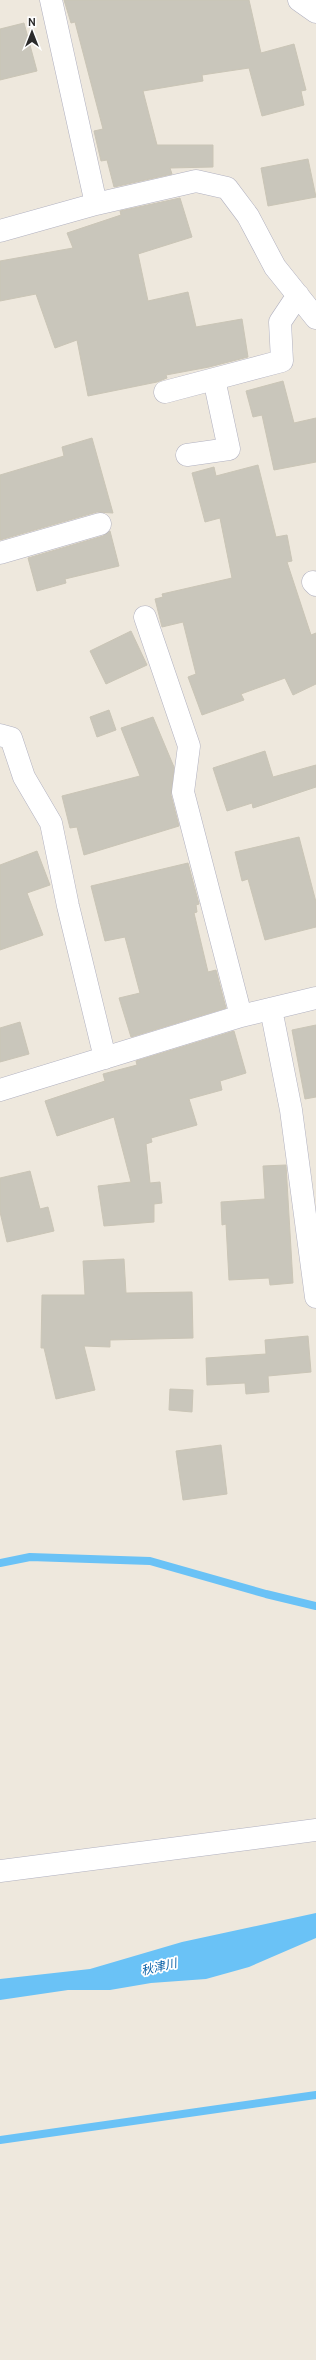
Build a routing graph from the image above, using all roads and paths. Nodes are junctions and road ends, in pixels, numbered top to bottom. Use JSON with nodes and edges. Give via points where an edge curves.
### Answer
{"nodes":[{"id":1,"x":51,"y":0,"type":"edge"},
{"id":2,"x":299,"y":0,"type":"edge"},
{"id":3,"x":316,"y":12,"type":"edge"},
{"id":4,"x":96,"y":204,"type":"junction"},
{"id":5,"x":0,"y":231,"type":"edge"},
{"id":6,"x":298,"y":296,"type":"junction"},
{"id":7,"x":316,"y":318,"type":"edge"},
{"id":8,"x":214,"y":379,"type":"junction"},
{"id":9,"x":165,"y":392,"type":"dead end"},
{"id":10,"x":187,"y":455,"type":"dead end"},
{"id":11,"x":100,"y":524,"type":"dead end"},
{"id":12,"x":0,"y":553,"type":"edge"},
{"id":13,"x":145,"y":617,"type":"dead end"},
{"id":14,"x":0,"y":735,"type":"edge"},
{"id":15,"x":316,"y":998,"type":"edge"},
{"id":16,"x":271,"y":1009,"type":"junction"},
{"id":17,"x":241,"y":1016,"type":"junction"},
{"id":18,"x":105,"y":1058,"type":"junction"},
{"id":19,"x":0,"y":1090,"type":"edge"},
{"id":20,"x":316,"y":1297,"type":"edge"},
{"id":21,"x":316,"y":1830,"type":"edge"},
{"id":22,"x":0,"y":1871,"type":"edge"}],
"edges":[{"from":1,"to":4,"type":"street"},
{"from":2,"to":3,"type":"street"},
{"from":4,"to":5,"type":"street"},
{"from":4,"to":6,"type":"street","via":[[196,181],[227,188],[248,216],[275,267]]},
{"from":6,"to":7,"type":"street"},
{"from":6,"to":8,"type":"street","via":[[280,322],[282,361]]},
{"from":8,"to":9,"type":"street"},
{"from":8,"to":10,"type":"street","via":[[229,449]]},
{"from":11,"to":12,"type":"street"},
{"from":13,"to":17,"type":"street","via":[[189,746],[183,792]]},
{"from":14,"to":18,"type":"street","via":[[11,738],[24,777],[52,823],[68,906]]},
{"from":15,"to":16,"type":"street"},
{"from":16,"to":17,"type":"street"},
{"from":16,"to":20,"type":"street","via":[[291,1110]]},
{"from":17,"to":18,"type":"street"},
{"from":18,"to":19,"type":"street"},
{"from":21,"to":22,"type":"street"}]}
